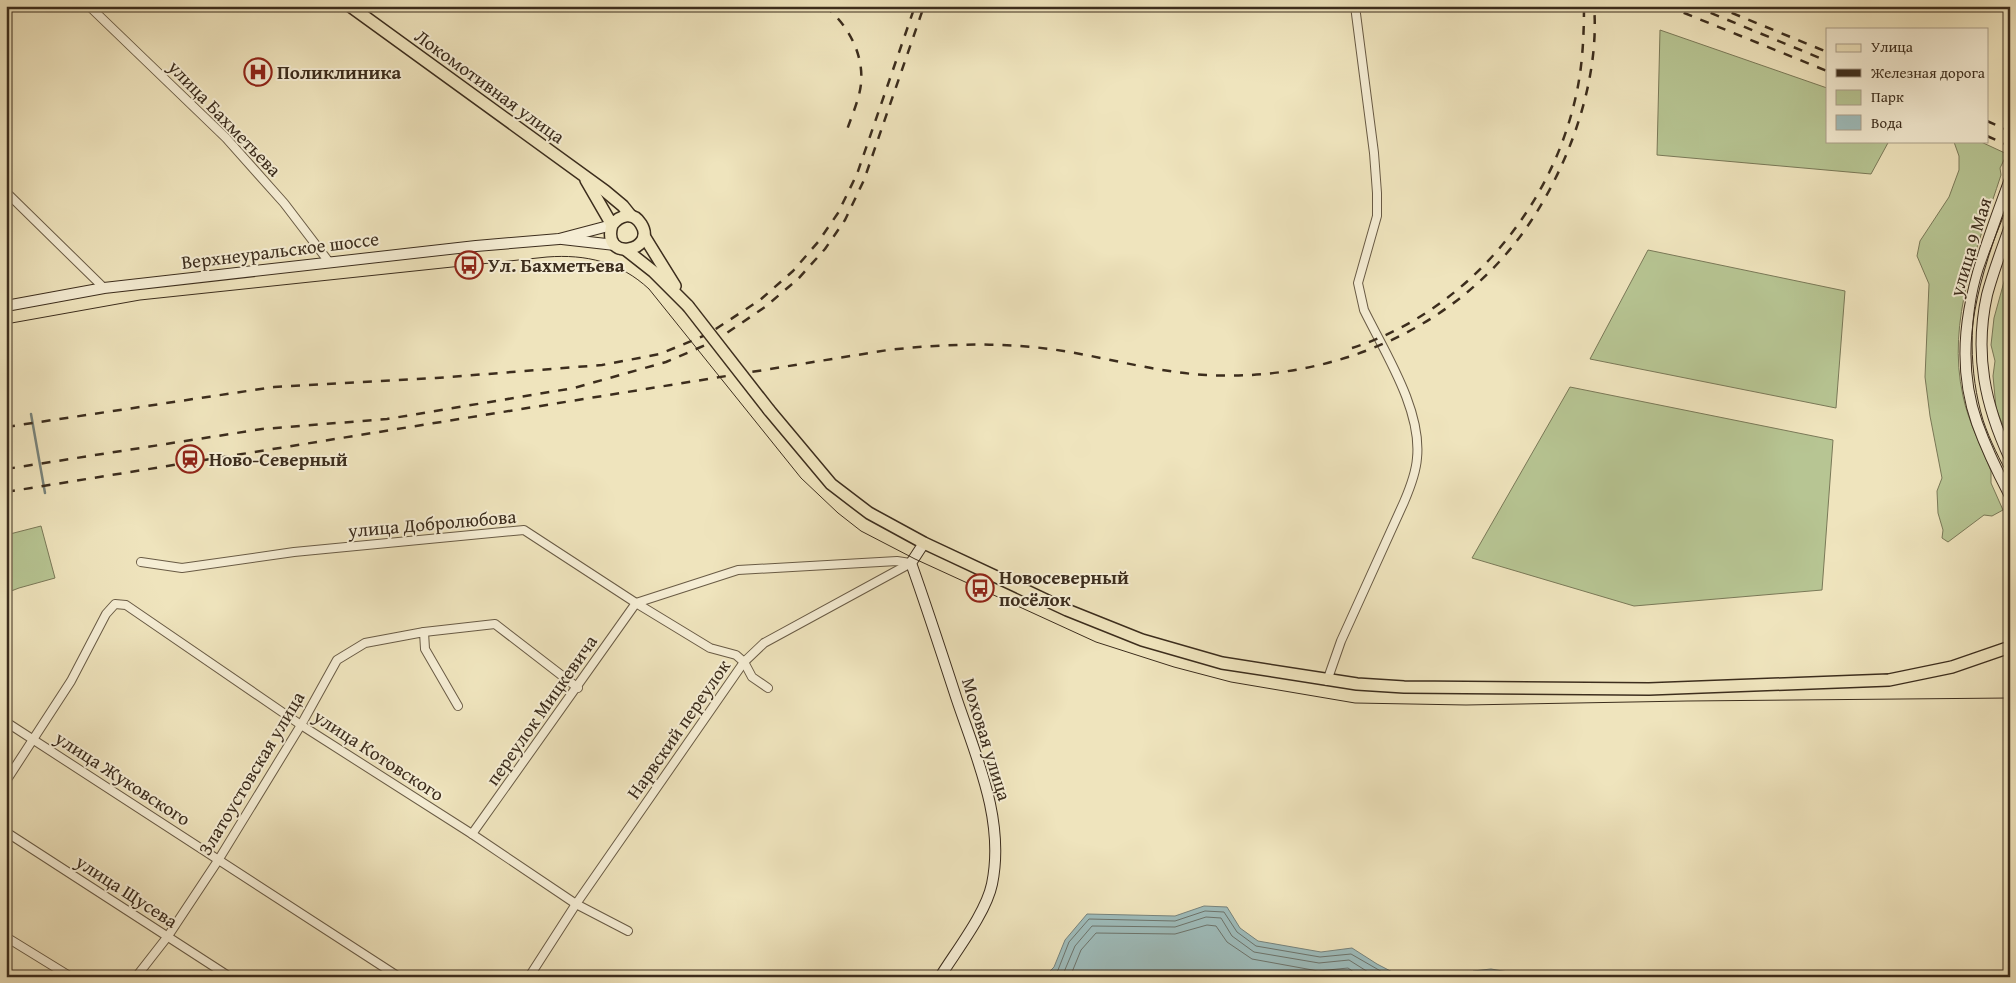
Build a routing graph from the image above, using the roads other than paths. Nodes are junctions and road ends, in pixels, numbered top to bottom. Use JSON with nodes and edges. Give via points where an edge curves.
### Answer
{"nodes":[{"id":1,"x":88,"y":6,"type":"edge"},
{"id":2,"x":350,"y":6,"type":"edge"},
{"id":3,"x":1355,"y":6,"type":"edge"},
{"id":4,"x":585,"y":178,"type":"junction"},
{"id":5,"x":2010,"y":180,"type":"edge"},
{"id":6,"x":6,"y":192,"type":"edge"},
{"id":7,"x":632,"y":216,"type":"junction"},
{"id":8,"x":612,"y":225,"type":"junction"},
{"id":9,"x":2010,"y":226,"type":"edge"},
{"id":10,"x":644,"y":236,"type":"junction"},
{"id":11,"x":559,"y":239,"type":"junction"},
{"id":12,"x":615,"y":245,"type":"junction"},
{"id":13,"x":626,"y":250,"type":"junction"},
{"id":14,"x":329,"y":262,"type":"junction"},
{"id":15,"x":104,"y":288,"type":"junction"},
{"id":16,"x":6,"y":306,"type":"edge"},
{"id":17,"x":688,"y":306,"type":"junction"},
{"id":18,"x":2010,"y":459,"type":"edge"},
{"id":19,"x":2010,"y":496,"type":"edge"},
{"id":20,"x":924,"y":543,"type":"junction"},
{"id":21,"x":141,"y":562,"type":"dead end"},
{"id":22,"x":911,"y":563,"type":"junction"},
{"id":23,"x":636,"y":603,"type":"junction"},
{"id":24,"x":424,"y":632,"type":"junction"},
{"id":25,"x":2010,"y":647,"type":"edge"},
{"id":26,"x":744,"y":662,"type":"junction"},
{"id":27,"x":1327,"y":681,"type":"junction"},
{"id":28,"x":578,"y":688,"type":"junction"},
{"id":29,"x":768,"y":688,"type":"dead end"},
{"id":30,"x":458,"y":706,"type":"dead end"},
{"id":31,"x":6,"y":722,"type":"edge"},
{"id":32,"x":301,"y":725,"type":"junction"},
{"id":33,"x":33,"y":740,"type":"junction"},
{"id":34,"x":6,"y":781,"type":"edge"},
{"id":35,"x":6,"y":832,"type":"edge"},
{"id":36,"x":472,"y":834,"type":"junction"},
{"id":37,"x":219,"y":859,"type":"junction"},
{"id":38,"x":576,"y":904,"type":"junction"},
{"id":39,"x":628,"y":931,"type":"dead end"},
{"id":40,"x":6,"y":936,"type":"edge"},
{"id":41,"x":168,"y":936,"type":"junction"},
{"id":42,"x":71,"y":977,"type":"edge"},
{"id":43,"x":136,"y":977,"type":"edge"},
{"id":44,"x":230,"y":977,"type":"edge"},
{"id":45,"x":398,"y":977,"type":"edge"},
{"id":46,"x":529,"y":977,"type":"edge"},
{"id":47,"x":940,"y":977,"type":"edge"}],
"edges":[{"from":1,"to":14,"type":"street","name":"улица Бахметьева","via":[[226,138],[284,203]]},
{"from":2,"to":4,"type":"main road","name":"Локомотивная улица"},
{"from":3,"to":27,"type":"street","via":[[1377,193],[1377,216],[1358,283],[1364,310],[1414,416],[1417,458],[1413,480],[1341,641]]},
{"from":4,"to":7,"type":"main road","name":"Локомотивная улица"},
{"from":4,"to":8,"type":"main road"},
{"from":5,"to":19,"type":"main road","name":"улица 9 Мая","via":[[1972,293],[1965,361],[1977,422]]},
{"from":6,"to":15,"type":"street"},
{"from":7,"to":8,"type":"main road","via":[[617,219]]},
{"from":7,"to":10,"type":"main road","via":[[639,220]]},
{"from":8,"to":11,"type":"main road"},
{"from":8,"to":12,"type":"main road","via":[[611,239]]},
{"from":9,"to":18,"type":"main road","name":"улица 9 Мая","via":[[1987,296],[1982,360],[1990,409]]},
{"from":10,"to":13,"type":"main road","via":[[640,244]]},
{"from":10,"to":17,"type":"main road"},
{"from":11,"to":12,"type":"main road"},
{"from":11,"to":14,"type":"main road","name":"Верхнеуральское шоссе"},
{"from":12,"to":13,"type":"main road"},
{"from":13,"to":17,"type":"main road"},
{"from":14,"to":15,"type":"main road","name":"Верхнеуральское шоссе"},
{"from":15,"to":16,"type":"main road","name":"Верхнеуральское шоссе"},
{"from":17,"to":20,"type":"main road","bridge":true,"via":[[831,484],[869,513]]},
{"from":20,"to":22,"type":"main road"},
{"from":20,"to":27,"type":"main road","via":[[1067,610],[1142,640],[1222,663]]},
{"from":21,"to":23,"type":"street","name":"улица Добролюбова","via":[[182,568],[294,552],[524,530]]},
{"from":22,"to":23,"type":"street","via":[[897,561],[738,570]]},
{"from":22,"to":26,"type":"street","name":"Нарвский переулок","via":[[764,643]]},
{"from":22,"to":47,"type":"main road","name":"Моховая улица","via":[[982,772],[992,812],[996,848],[992,886],[978,917]]},
{"from":23,"to":26,"type":"street","name":"улица Добролюбова","via":[[710,648],[728,652]]},
{"from":23,"to":28,"type":"street","name":"переулок Мицкевича"},
{"from":24,"to":28,"type":"street","name":"Златоустовская улица","via":[[495,624]]},
{"from":24,"to":30,"type":"street","via":[[425,650]]},
{"from":24,"to":32,"type":"street","name":"Златоустовская улица","via":[[365,643],[337,660]]},
{"from":25,"to":27,"type":"main road","via":[[1952,667],[1904,678],[1864,682],[1649,689],[1404,687]]},
{"from":26,"to":29,"type":"street","name":"улица Добролюбова","via":[[752,677]]},
{"from":26,"to":38,"type":"street","name":"Нарвский переулок"},
{"from":28,"to":36,"type":"street","name":"переулок Мицкевича"},
{"from":31,"to":33,"type":"street","name":"улица Жуковского"},
{"from":32,"to":33,"type":"street","name":"улица Котовского","via":[[126,605],[115,604],[106,614],[72,681]]},
{"from":32,"to":36,"type":"street","name":"улица Котовского"},
{"from":32,"to":37,"type":"street","name":"Златоустовская улица"},
{"from":33,"to":34,"type":"street"},
{"from":33,"to":37,"type":"street","name":"улица Жуковского"},
{"from":35,"to":41,"type":"street","name":"улица Щусева"},
{"from":36,"to":38,"type":"street","name":"улица Котовского"},
{"from":37,"to":41,"type":"street","name":"Златоустовская улица"},
{"from":37,"to":45,"type":"street","name":"улица Жуковского"},
{"from":38,"to":39,"type":"street","name":"улица Котовского"},
{"from":38,"to":46,"type":"street","name":"Нарвский переулок"},
{"from":40,"to":42,"type":"street"},
{"from":41,"to":43,"type":"street","name":"Златоустовская улица"},
{"from":41,"to":44,"type":"street","name":"улица Щусева"}]}
